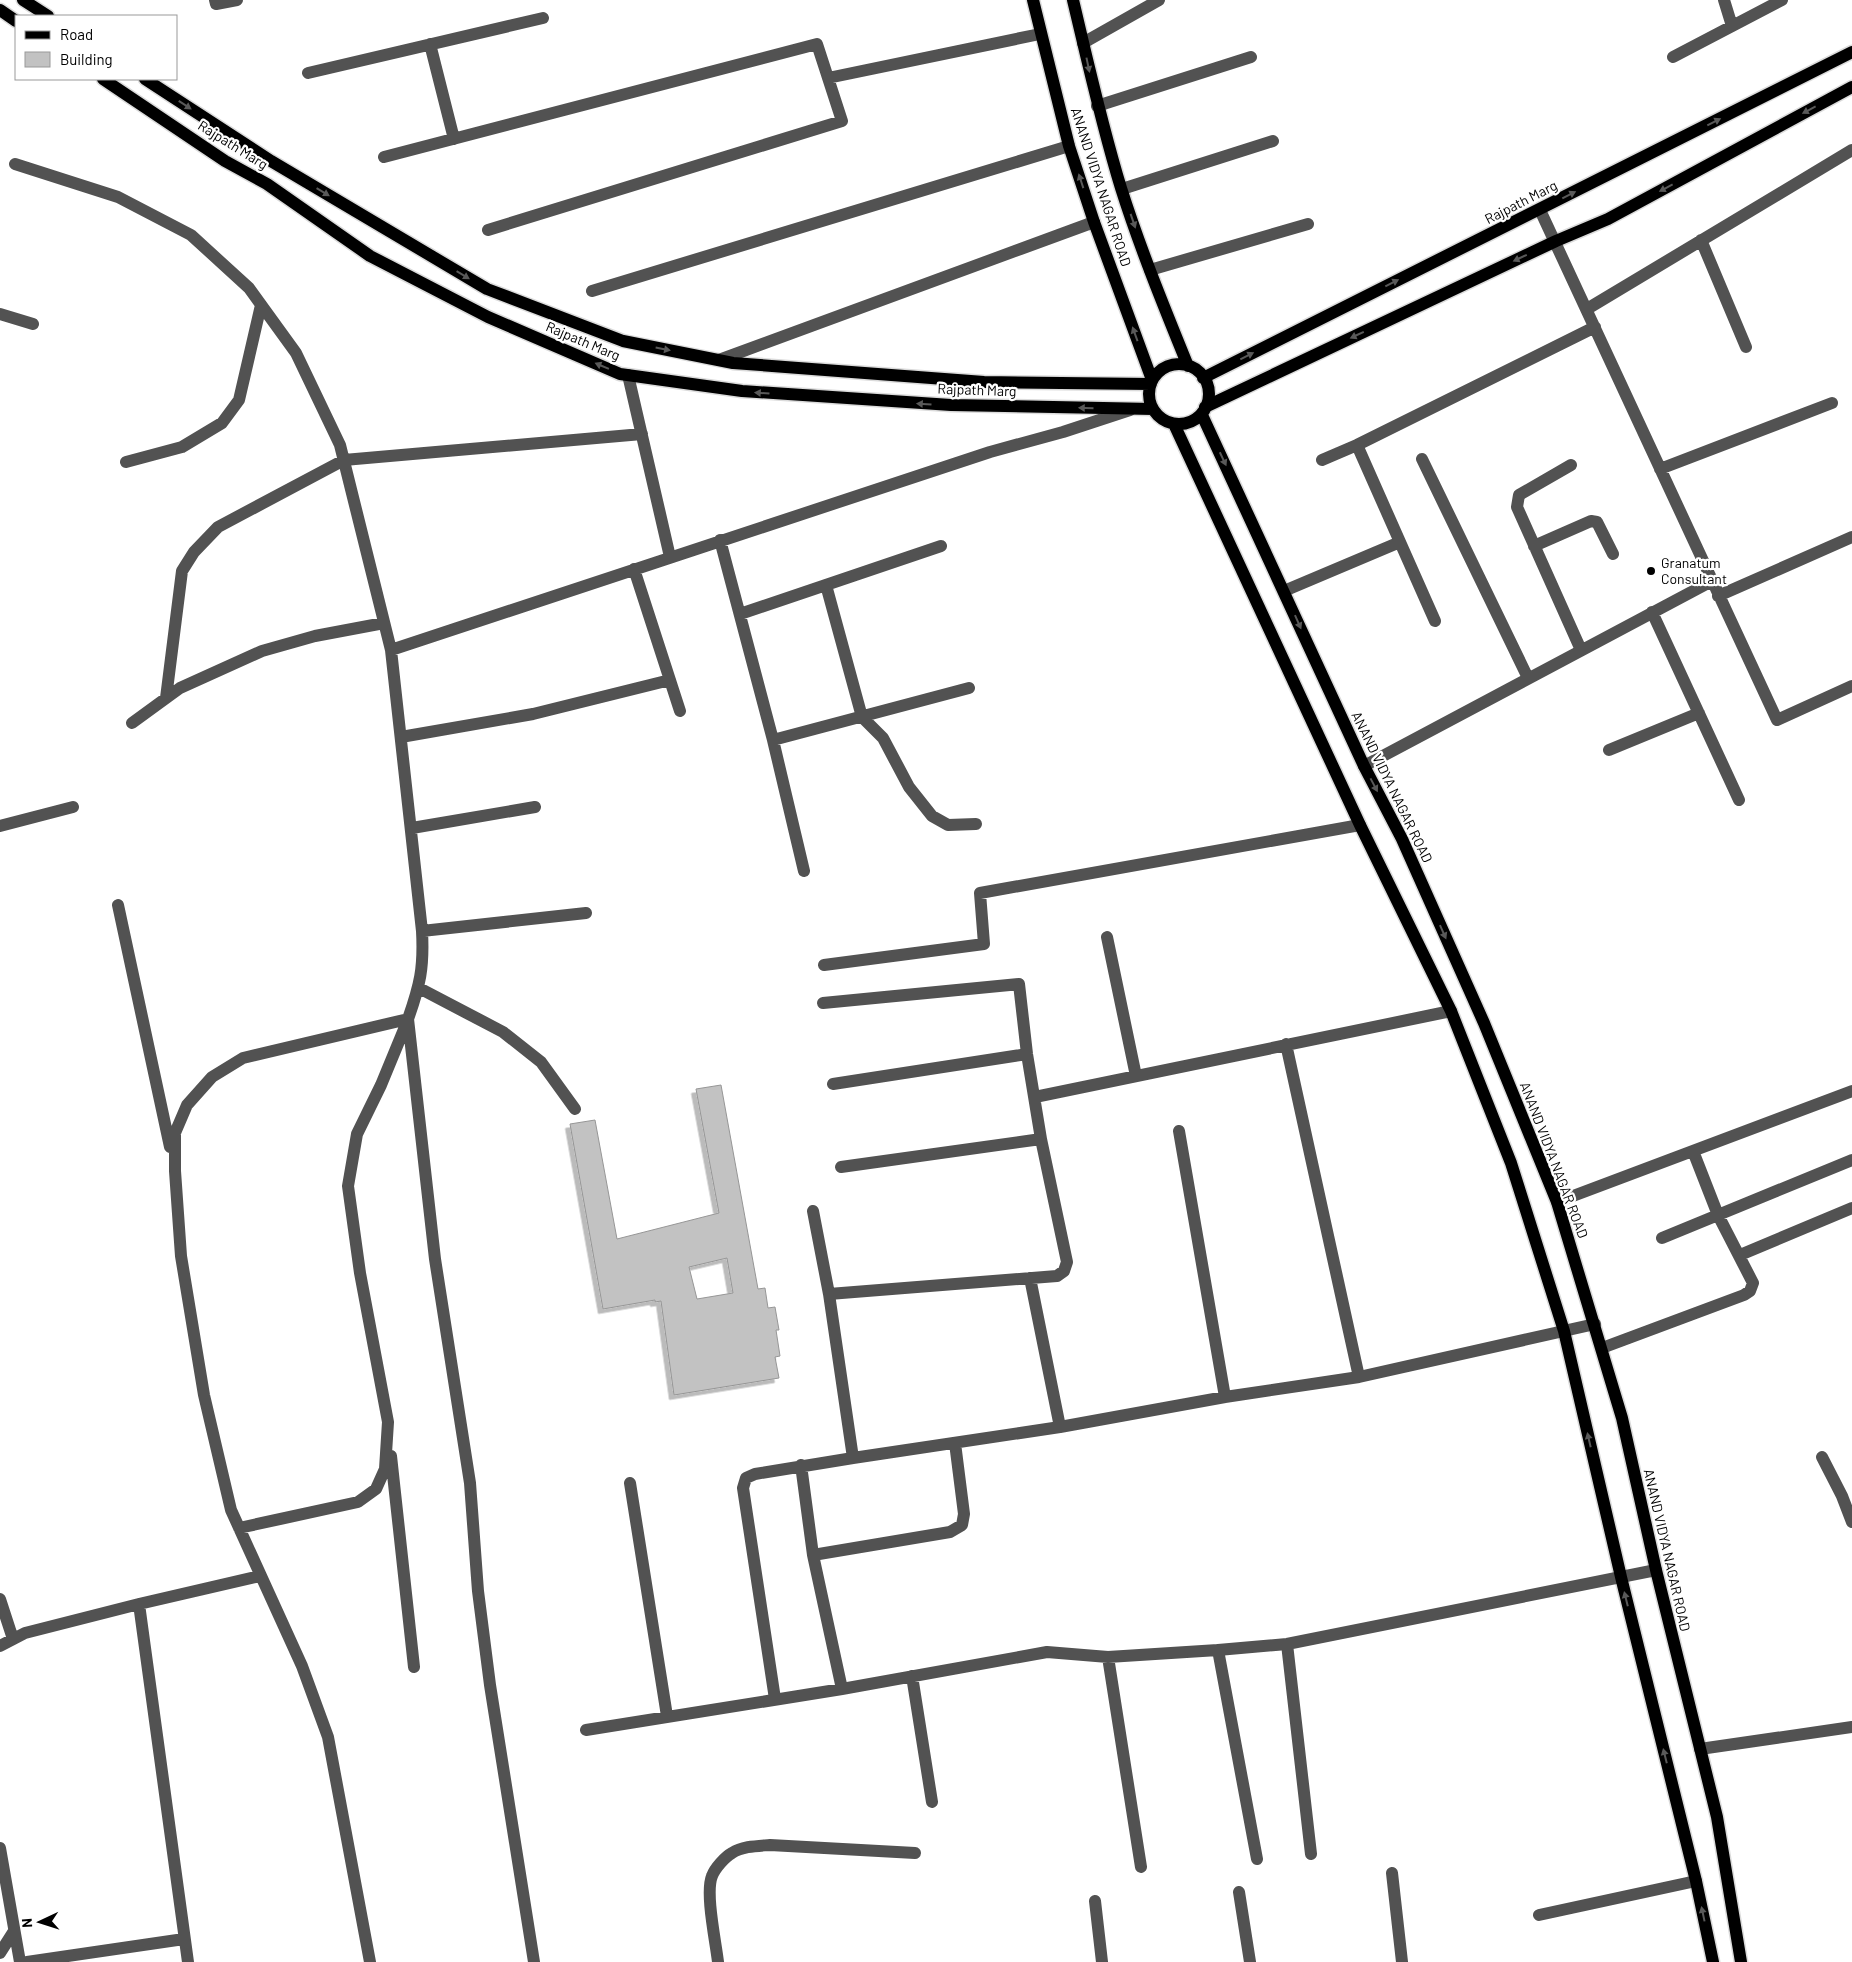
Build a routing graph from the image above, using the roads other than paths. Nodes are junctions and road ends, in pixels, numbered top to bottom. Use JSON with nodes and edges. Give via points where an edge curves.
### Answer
{"nodes":[{"id":1,"x":23,"y":0,"type":"edge"},
{"id":2,"x":215,"y":0,"type":"edge"},
{"id":3,"x":237,"y":0,"type":"edge"},
{"id":4,"x":1033,"y":0,"type":"edge"},
{"id":5,"x":1073,"y":0,"type":"edge"},
{"id":6,"x":1159,"y":0,"type":"edge"},
{"id":7,"x":1724,"y":0,"type":"edge"},
{"id":8,"x":1782,"y":0,"type":"edge"},
{"id":9,"x":0,"y":10,"type":"edge"},
{"id":10,"x":46,"y":15,"type":"edge"},
{"id":11,"x":543,"y":18,"type":"dead end"},
{"id":12,"x":15,"y":20,"type":"edge"},
{"id":13,"x":1732,"y":26,"type":"junction"},
{"id":14,"x":1040,"y":34,"type":"junction"},
{"id":15,"x":1083,"y":42,"type":"junction"},
{"id":16,"x":430,"y":44,"type":"junction"},
{"id":17,"x":1852,"y":52,"type":"edge"},
{"id":18,"x":1673,"y":57,"type":"dead end"},
{"id":19,"x":1251,"y":58,"type":"dead end"},
{"id":20,"x":308,"y":73,"type":"dead end"},
{"id":21,"x":828,"y":78,"type":"junction"},
{"id":22,"x":105,"y":80,"type":"edge"},
{"id":23,"x":146,"y":80,"type":"edge"},
{"id":24,"x":1852,"y":87,"type":"edge"},
{"id":25,"x":1097,"y":106,"type":"junction"},
{"id":26,"x":454,"y":139,"type":"junction"},
{"id":27,"x":1273,"y":141,"type":"dead end"},
{"id":28,"x":1070,"y":146,"type":"junction"},
{"id":29,"x":1852,"y":151,"type":"edge"},
{"id":30,"x":384,"y":157,"type":"dead end"},
{"id":31,"x":15,"y":164,"type":"dead end"},
{"id":32,"x":1122,"y":189,"type":"junction"},
{"id":33,"x":1540,"y":210,"type":"junction"},
{"id":34,"x":1094,"y":222,"type":"junction"},
{"id":35,"x":1308,"y":224,"type":"dead end"},
{"id":36,"x":488,"y":230,"type":"dead end"},
{"id":37,"x":1701,"y":240,"type":"junction"},
{"id":38,"x":1556,"y":241,"type":"junction"},
{"id":39,"x":1150,"y":270,"type":"junction"},
{"id":40,"x":592,"y":291,"type":"dead end"},
{"id":41,"x":261,"y":305,"type":"junction"},
{"id":42,"x":1587,"y":309,"type":"junction"},
{"id":43,"x":0,"y":314,"type":"edge"},
{"id":44,"x":33,"y":324,"type":"dead end"},
{"id":45,"x":1595,"y":327,"type":"junction"},
{"id":46,"x":1746,"y":347,"type":"dead end"},
{"id":47,"x":719,"y":360,"type":"junction"},
{"id":48,"x":1188,"y":366,"type":"junction"},
{"id":49,"x":628,"y":375,"type":"junction"},
{"id":50,"x":1203,"y":378,"type":"junction"},
{"id":51,"x":1152,"y":382,"type":"junction"},
{"id":52,"x":1832,"y":404,"type":"dead end"},
{"id":53,"x":1135,"y":409,"type":"junction"},
{"id":54,"x":1153,"y":409,"type":"junction"},
{"id":55,"x":1204,"y":411,"type":"junction"},
{"id":56,"x":1174,"y":424,"type":"junction"},
{"id":57,"x":642,"y":434,"type":"junction"},
{"id":58,"x":1357,"y":445,"type":"junction"},
{"id":59,"x":1422,"y":459,"type":"dead end"},
{"id":60,"x":344,"y":460,"type":"junction"},
{"id":61,"x":1322,"y":460,"type":"dead end"},
{"id":62,"x":126,"y":462,"type":"dead end"},
{"id":63,"x":1572,"y":465,"type":"dead end"},
{"id":64,"x":1660,"y":469,"type":"junction"},
{"id":65,"x":1852,"y":537,"type":"edge"},
{"id":66,"x":720,"y":540,"type":"junction"},
{"id":67,"x":1400,"y":542,"type":"junction"},
{"id":68,"x":941,"y":546,"type":"dead end"},
{"id":69,"x":1534,"y":546,"type":"junction"},
{"id":70,"x":1613,"y":554,"type":"dead end"},
{"id":71,"x":670,"y":557,"type":"junction"},
{"id":72,"x":634,"y":569,"type":"junction"},
{"id":73,"x":1712,"y":581,"type":"junction"},
{"id":74,"x":826,"y":585,"type":"junction"},
{"id":75,"x":1284,"y":591,"type":"junction"},
{"id":76,"x":1718,"y":596,"type":"junction"},
{"id":77,"x":1652,"y":612,"type":"junction"},
{"id":78,"x":740,"y":614,"type":"junction"},
{"id":79,"x":1435,"y":621,"type":"dead end"},
{"id":80,"x":384,"y":623,"type":"junction"},
{"id":81,"x":391,"y":650,"type":"junction"},
{"id":82,"x":1581,"y":650,"type":"junction"},
{"id":83,"x":1528,"y":678,"type":"junction"},
{"id":84,"x":670,"y":680,"type":"junction"},
{"id":85,"x":1852,"y":686,"type":"edge"},
{"id":86,"x":969,"y":688,"type":"dead end"},
{"id":87,"x":166,"y":698,"type":"junction"},
{"id":88,"x":680,"y":711,"type":"dead end"},
{"id":89,"x":1699,"y":713,"type":"junction"},
{"id":90,"x":862,"y":717,"type":"junction"},
{"id":91,"x":132,"y":723,"type":"dead end"},
{"id":92,"x":401,"y":737,"type":"junction"},
{"id":93,"x":773,"y":740,"type":"junction"},
{"id":94,"x":1609,"y":750,"type":"dead end"},
{"id":95,"x":1364,"y":766,"type":"junction"},
{"id":96,"x":1739,"y":800,"type":"dead end"},
{"id":97,"x":74,"y":807,"type":"dead end"},
{"id":98,"x":535,"y":807,"type":"dead end"},
{"id":99,"x":976,"y":824,"type":"dead end"},
{"id":100,"x":1360,"y":825,"type":"junction"},
{"id":101,"x":0,"y":826,"type":"edge"},
{"id":102,"x":412,"y":828,"type":"junction"},
{"id":103,"x":804,"y":871,"type":"dead end"},
{"id":104,"x":118,"y":905,"type":"dead end"},
{"id":105,"x":586,"y":913,"type":"dead end"},
{"id":106,"x":422,"y":931,"type":"junction"},
{"id":107,"x":1107,"y":937,"type":"dead end"},
{"id":108,"x":824,"y":965,"type":"dead end"},
{"id":109,"x":419,"y":988,"type":"junction"},
{"id":110,"x":823,"y":1004,"type":"dead end"},
{"id":111,"x":1451,"y":1011,"type":"junction"},
{"id":112,"x":408,"y":1019,"type":"junction"},
{"id":113,"x":1286,"y":1044,"type":"junction"},
{"id":114,"x":1027,"y":1054,"type":"junction"},
{"id":115,"x":1136,"y":1076,"type":"junction"},
{"id":116,"x":833,"y":1084,"type":"dead end"},
{"id":117,"x":1852,"y":1091,"type":"edge"},
{"id":118,"x":1035,"y":1097,"type":"junction"},
{"id":119,"x":575,"y":1109,"type":"dead end"},
{"id":120,"x":1179,"y":1131,"type":"dead end"},
{"id":121,"x":1041,"y":1139,"type":"junction"},
{"id":122,"x":1693,"y":1151,"type":"junction"},
{"id":123,"x":1852,"y":1160,"type":"edge"},
{"id":124,"x":841,"y":1167,"type":"dead end"},
{"id":125,"x":175,"y":1171,"type":"junction"},
{"id":126,"x":1557,"y":1202,"type":"junction"},
{"id":127,"x":1852,"y":1208,"type":"edge"},
{"id":128,"x":813,"y":1211,"type":"dead end"},
{"id":129,"x":1718,"y":1215,"type":"junction"},
{"id":130,"x":1662,"y":1238,"type":"dead end"},
{"id":131,"x":1740,"y":1255,"type":"junction"},
{"id":132,"x":1030,"y":1278,"type":"junction"},
{"id":133,"x":829,"y":1294,"type":"junction"},
{"id":134,"x":1595,"y":1324,"type":"junction"},
{"id":135,"x":1564,"y":1331,"type":"junction"},
{"id":136,"x":1602,"y":1348,"type":"junction"},
{"id":137,"x":1359,"y":1377,"type":"junction"},
{"id":138,"x":1224,"y":1398,"type":"junction"},
{"id":139,"x":388,"y":1422,"type":"junction"},
{"id":140,"x":1060,"y":1427,"type":"junction"},
{"id":141,"x":956,"y":1443,"type":"junction"},
{"id":142,"x":1822,"y":1456,"type":"dead end"},
{"id":143,"x":854,"y":1458,"type":"junction"},
{"id":144,"x":801,"y":1465,"type":"junction"},
{"id":145,"x":630,"y":1484,"type":"dead end"},
{"id":146,"x":1847,"y":1494,"type":"edge"},
{"id":147,"x":1852,"y":1522,"type":"edge"},
{"id":148,"x":239,"y":1528,"type":"junction"},
{"id":149,"x":813,"y":1555,"type":"junction"},
{"id":150,"x":1656,"y":1570,"type":"junction"},
{"id":151,"x":260,"y":1576,"type":"junction"},
{"id":152,"x":1621,"y":1577,"type":"junction"},
{"id":153,"x":0,"y":1599,"type":"edge"},
{"id":154,"x":139,"y":1604,"type":"junction"},
{"id":155,"x":13,"y":1639,"type":"junction"},
{"id":156,"x":1287,"y":1644,"type":"junction"},
{"id":157,"x":0,"y":1646,"type":"edge"},
{"id":158,"x":1218,"y":1650,"type":"junction"},
{"id":159,"x":1108,"y":1657,"type":"junction"},
{"id":160,"x":414,"y":1667,"type":"dead end"},
{"id":161,"x":912,"y":1676,"type":"junction"},
{"id":162,"x":842,"y":1688,"type":"junction"},
{"id":163,"x":775,"y":1699,"type":"junction"},
{"id":164,"x":667,"y":1716,"type":"junction"},
{"id":165,"x":1852,"y":1727,"type":"edge"},
{"id":166,"x":586,"y":1730,"type":"dead end"},
{"id":167,"x":1700,"y":1749,"type":"junction"},
{"id":168,"x":932,"y":1802,"type":"dead end"},
{"id":169,"x":0,"y":1848,"type":"edge"},
{"id":170,"x":914,"y":1853,"type":"dead end"},
{"id":171,"x":1311,"y":1854,"type":"dead end"},
{"id":172,"x":1256,"y":1860,"type":"dead end"},
{"id":173,"x":1141,"y":1867,"type":"dead end"},
{"id":174,"x":1392,"y":1873,"type":"dead end"},
{"id":175,"x":1696,"y":1881,"type":"junction"},
{"id":176,"x":1239,"y":1892,"type":"dead end"},
{"id":177,"x":1095,"y":1901,"type":"dead end"},
{"id":178,"x":1539,"y":1914,"type":"dead end"},
{"id":179,"x":14,"y":1931,"type":"junction"},
{"id":180,"x":184,"y":1939,"type":"junction"},
{"id":181,"x":0,"y":1953,"type":"edge"},
{"id":182,"x":1710,"y":1961,"type":"edge"},
{"id":183,"x":20,"y":1962,"type":"edge"},
{"id":184,"x":28,"y":1962,"type":"edge"},
{"id":185,"x":188,"y":1962,"type":"edge"},
{"id":186,"x":370,"y":1962,"type":"edge"},
{"id":187,"x":534,"y":1962,"type":"edge"},
{"id":188,"x":718,"y":1962,"type":"edge"},
{"id":189,"x":1102,"y":1962,"type":"edge"},
{"id":190,"x":1250,"y":1962,"type":"edge"},
{"id":191,"x":1402,"y":1962,"type":"edge"},
{"id":192,"x":1741,"y":1962,"type":"edge"}],
"edges":[{"from":1,"to":10,"type":"main road"},
{"from":2,"to":3,"type":"street","via":[[216,4]]},
{"from":4,"to":14,"type":"main road","name":"ANAND VIDYA NAGAR ROAD"},
{"from":5,"to":15,"type":"main road","name":"ANAND VIDYA NAGAR ROAD"},
{"from":6,"to":15,"type":"street"},
{"from":7,"to":13,"type":"street"},
{"from":8,"to":13,"type":"street"},
{"from":9,"to":12,"type":"main road"},
{"from":11,"to":16,"type":"street"},
{"from":13,"to":18,"type":"street"},
{"from":14,"to":21,"type":"street"},
{"from":14,"to":28,"type":"main road","name":"ANAND VIDYA NAGAR ROAD"},
{"from":15,"to":25,"type":"main road","name":"ANAND VIDYA NAGAR ROAD","one_way":true},
{"from":16,"to":20,"type":"street"},
{"from":16,"to":26,"type":"street"},
{"from":33,"to":17,"type":"main road","name":"Rajpath Marg","one_way":true},
{"from":19,"to":25,"type":"street"},
{"from":21,"to":26,"type":"street","via":[[817,44]]},
{"from":21,"to":36,"type":"street","via":[[842,121]]},
{"from":49,"to":22,"type":"main road","name":"Rajpath Marg","one_way":true,"via":[[488,317],[370,256],[267,184]]},
{"from":23,"to":47,"type":"main road","name":"Rajpath Marg","one_way":true,"via":[[271,161],[486,289],[623,341]]},
{"from":24,"to":38,"type":"main road","one_way":true,"via":[[1608,219]]},
{"from":25,"to":32,"type":"main road","name":"ANAND VIDYA NAGAR ROAD"},
{"from":26,"to":30,"type":"street"},
{"from":27,"to":32,"type":"street"},
{"from":34,"to":28,"type":"main road","name":"ANAND VIDYA NAGAR ROAD","one_way":true},
{"from":28,"to":40,"type":"street"},
{"from":29,"to":37,"type":"street"},
{"from":31,"to":41,"type":"street","via":[[118,197],[191,235],[249,288]]},
{"from":32,"to":39,"type":"main road","name":"ANAND VIDYA NAGAR ROAD","one_way":true},
{"from":33,"to":38,"type":"street"},
{"from":50,"to":33,"type":"main road","name":"Rajpath Marg","one_way":true},
{"from":34,"to":47,"type":"street"},
{"from":51,"to":34,"type":"main road","name":"ANAND VIDYA NAGAR ROAD","one_way":true},
{"from":35,"to":39,"type":"street"},
{"from":37,"to":42,"type":"street"},
{"from":37,"to":46,"type":"street"},
{"from":38,"to":42,"type":"street"},
{"from":38,"to":55,"type":"main road","one_way":true},
{"from":39,"to":48,"type":"main road","name":"ANAND VIDYA NAGAR ROAD"},
{"from":41,"to":60,"type":"street","via":[[296,353]]},
{"from":41,"to":62,"type":"street","via":[[239,400],[222,424],[182,446]]},
{"from":42,"to":45,"type":"street"},
{"from":43,"to":44,"type":"street"},
{"from":45,"to":58,"type":"street"},
{"from":45,"to":64,"type":"street"},
{"from":47,"to":51,"type":"main road","name":"Rajpath Marg","via":[[984,382]]},
{"from":48,"to":50,"type":"main road","via":[[1195,368]]},
{"from":48,"to":51,"type":"main road","via":[[1166,367]]},
{"from":53,"to":49,"type":"main road","name":"Rajpath Marg","one_way":true,"via":[[951,406],[742,391]]},
{"from":49,"to":57,"type":"street"},
{"from":50,"to":55,"type":"main road","via":[[1207,381],[1209,399]]},
{"from":51,"to":54,"type":"main road","via":[[1149,399]]},
{"from":52,"to":64,"type":"street"},
{"from":53,"to":54,"type":"main road","name":"Rajpath Marg"},
{"from":53,"to":66,"type":"street","via":[[990,452]]},
{"from":54,"to":56,"type":"main road","via":[[1160,418]]},
{"from":55,"to":56,"type":"main road","via":[[1188,424]]},
{"from":55,"to":75,"type":"main road","name":"ANAND VIDYA NAGAR ROAD","one_way":true},
{"from":56,"to":100,"type":"main road"},
{"from":57,"to":60,"type":"street"},
{"from":57,"to":71,"type":"street"},
{"from":58,"to":61,"type":"street"},
{"from":58,"to":67,"type":"street"},
{"from":59,"to":83,"type":"street"},
{"from":60,"to":80,"type":"street"},
{"from":60,"to":87,"type":"street","via":[[218,527],[194,552],[182,571]]},
{"from":63,"to":69,"type":"street","via":[[1519,495],[1517,507]]},
{"from":64,"to":73,"type":"street"},
{"from":65,"to":76,"type":"street"},
{"from":66,"to":71,"type":"street"},
{"from":66,"to":78,"type":"street"},
{"from":67,"to":75,"type":"street"},
{"from":67,"to":79,"type":"street"},
{"from":68,"to":74,"type":"street"},
{"from":69,"to":70,"type":"street","via":[[1591,521],[1597,522]]},
{"from":69,"to":82,"type":"street"},
{"from":71,"to":72,"type":"street"},
{"from":72,"to":81,"type":"street"},
{"from":72,"to":84,"type":"street"},
{"from":73,"to":76,"type":"street"},
{"from":73,"to":77,"type":"street"},
{"from":74,"to":78,"type":"street"},
{"from":74,"to":90,"type":"street"},
{"from":75,"to":95,"type":"main road","name":"ANAND VIDYA NAGAR ROAD","one_way":true},
{"from":76,"to":85,"type":"street","via":[[1777,720]]},
{"from":77,"to":82,"type":"street"},
{"from":77,"to":89,"type":"street"},
{"from":78,"to":93,"type":"street"},
{"from":80,"to":81,"type":"street"},
{"from":80,"to":87,"type":"street","via":[[315,636],[262,651],[180,688]]},
{"from":81,"to":92,"type":"street"},
{"from":82,"to":83,"type":"street"},
{"from":83,"to":95,"type":"street"},
{"from":84,"to":88,"type":"street"},
{"from":84,"to":92,"type":"street","via":[[533,714]]},
{"from":86,"to":90,"type":"street"},
{"from":87,"to":91,"type":"street"},
{"from":89,"to":94,"type":"street"},
{"from":89,"to":96,"type":"street"},
{"from":90,"to":93,"type":"street"},
{"from":90,"to":99,"type":"street","via":[[883,738],[909,787],[932,816],[948,825]]},
{"from":92,"to":102,"type":"street"},
{"from":93,"to":103,"type":"street"},
{"from":95,"to":126,"type":"main road","name":"ANAND VIDYA NAGAR ROAD","one_way":true,"via":[[1402,839],[1460,970]]},
{"from":97,"to":101,"type":"street"},
{"from":98,"to":102,"type":"street"},
{"from":100,"to":108,"type":"street","via":[[980,893],[984,944]]},
{"from":100,"to":111,"type":"main road"},
{"from":102,"to":106,"type":"street"},
{"from":104,"to":125,"type":"street"},
{"from":105,"to":106,"type":"street"},
{"from":106,"to":109,"type":"street","via":[[423,962]]},
{"from":107,"to":115,"type":"street"},
{"from":109,"to":112,"type":"street"},
{"from":109,"to":119,"type":"street","via":[[503,1032],[541,1062]]},
{"from":110,"to":114,"type":"street","via":[[1019,984]]},
{"from":111,"to":113,"type":"street"},
{"from":111,"to":135,"type":"main road","via":[[1511,1163]]},
{"from":112,"to":125,"type":"street","via":[[243,1058],[212,1077],[187,1105],[175,1133]]},
{"from":112,"to":139,"type":"street","via":[[357,1134],[348,1186],[360,1273]]},
{"from":112,"to":187,"type":"street","via":[[435,1259],[470,1483],[478,1591],[490,1685]]},
{"from":113,"to":115,"type":"street"},
{"from":113,"to":137,"type":"street"},
{"from":114,"to":116,"type":"street"},
{"from":114,"to":118,"type":"street"},
{"from":115,"to":118,"type":"street"},
{"from":117,"to":122,"type":"street"},
{"from":118,"to":121,"type":"street"},
{"from":120,"to":138,"type":"street"},
{"from":121,"to":124,"type":"street"},
{"from":121,"to":132,"type":"street","via":[[1067,1262],[1064,1271],[1057,1276]]},
{"from":122,"to":126,"type":"street"},
{"from":122,"to":129,"type":"street"},
{"from":123,"to":129,"type":"street"},
{"from":125,"to":148,"type":"street","via":[[181,1256],[204,1395],[231,1510]]},
{"from":126,"to":134,"type":"main road","name":"ANAND VIDYA NAGAR ROAD"},
{"from":127,"to":131,"type":"street"},
{"from":128,"to":133,"type":"street"},
{"from":129,"to":130,"type":"street"},
{"from":129,"to":131,"type":"street"},
{"from":131,"to":136,"type":"street","via":[[1752,1283],[1750,1291]]},
{"from":132,"to":133,"type":"street"},
{"from":132,"to":140,"type":"street"},
{"from":133,"to":143,"type":"street"},
{"from":134,"to":135,"type":"street"},
{"from":134,"to":136,"type":"main road","name":"ANAND VIDYA NAGAR ROAD"},
{"from":135,"to":137,"type":"street"},
{"from":152,"to":135,"type":"main road","one_way":true},
{"from":136,"to":150,"type":"main road","name":"ANAND VIDYA NAGAR ROAD","via":[[1622,1418]]},
{"from":137,"to":138,"type":"street"},
{"from":138,"to":140,"type":"street"},
{"from":139,"to":148,"type":"street","via":[[385,1470],[376,1489],[358,1502]]},
{"from":139,"to":160,"type":"street"},
{"from":140,"to":141,"type":"street"},
{"from":141,"to":143,"type":"street"},
{"from":141,"to":149,"type":"street","via":[[964,1514],[962,1525],[950,1532]]},
{"from":142,"to":146,"type":"street"},
{"from":143,"to":144,"type":"street"},
{"from":144,"to":149,"type":"street"},
{"from":144,"to":163,"type":"street","via":[[755,1474],[746,1478],[743,1488]]},
{"from":145,"to":164,"type":"street"},
{"from":146,"to":147,"type":"street"},
{"from":148,"to":151,"type":"street"},
{"from":149,"to":162,"type":"street"},
{"from":150,"to":152,"type":"street"},
{"from":150,"to":167,"type":"main road","name":"ANAND VIDYA NAGAR ROAD"},
{"from":151,"to":154,"type":"street"},
{"from":151,"to":186,"type":"street","via":[[302,1666],[328,1737]]},
{"from":152,"to":156,"type":"street"},
{"from":175,"to":152,"type":"main road","one_way":true},
{"from":153,"to":155,"type":"street"},
{"from":154,"to":155,"type":"street"},
{"from":154,"to":180,"type":"street"},
{"from":155,"to":157,"type":"street"},
{"from":156,"to":158,"type":"street"},
{"from":156,"to":171,"type":"street"},
{"from":158,"to":159,"type":"street"},
{"from":158,"to":172,"type":"street"},
{"from":159,"to":161,"type":"street","via":[[1046,1652]]},
{"from":159,"to":173,"type":"street"},
{"from":161,"to":162,"type":"street"},
{"from":161,"to":168,"type":"street"},
{"from":162,"to":163,"type":"street"},
{"from":163,"to":164,"type":"street"},
{"from":164,"to":166,"type":"street"},
{"from":165,"to":167,"type":"street"},
{"from":167,"to":192,"type":"main road","name":"ANAND VIDYA NAGAR ROAD","via":[[1716,1818]]},
{"from":169,"to":179,"type":"street"},
{"from":170,"to":188,"type":"street","via":[[770,1845],[748,1847],[732,1853],[711,1877],[710,1896]]},
{"from":174,"to":191,"type":"street"},
{"from":175,"to":178,"type":"street"},
{"from":182,"to":175,"type":"main road","one_way":true},
{"from":176,"to":190,"type":"street"},
{"from":177,"to":189,"type":"street"},
{"from":179,"to":181,"type":"street"},
{"from":179,"to":183,"type":"street"},
{"from":180,"to":184,"type":"street"},
{"from":180,"to":185,"type":"street"}]}
